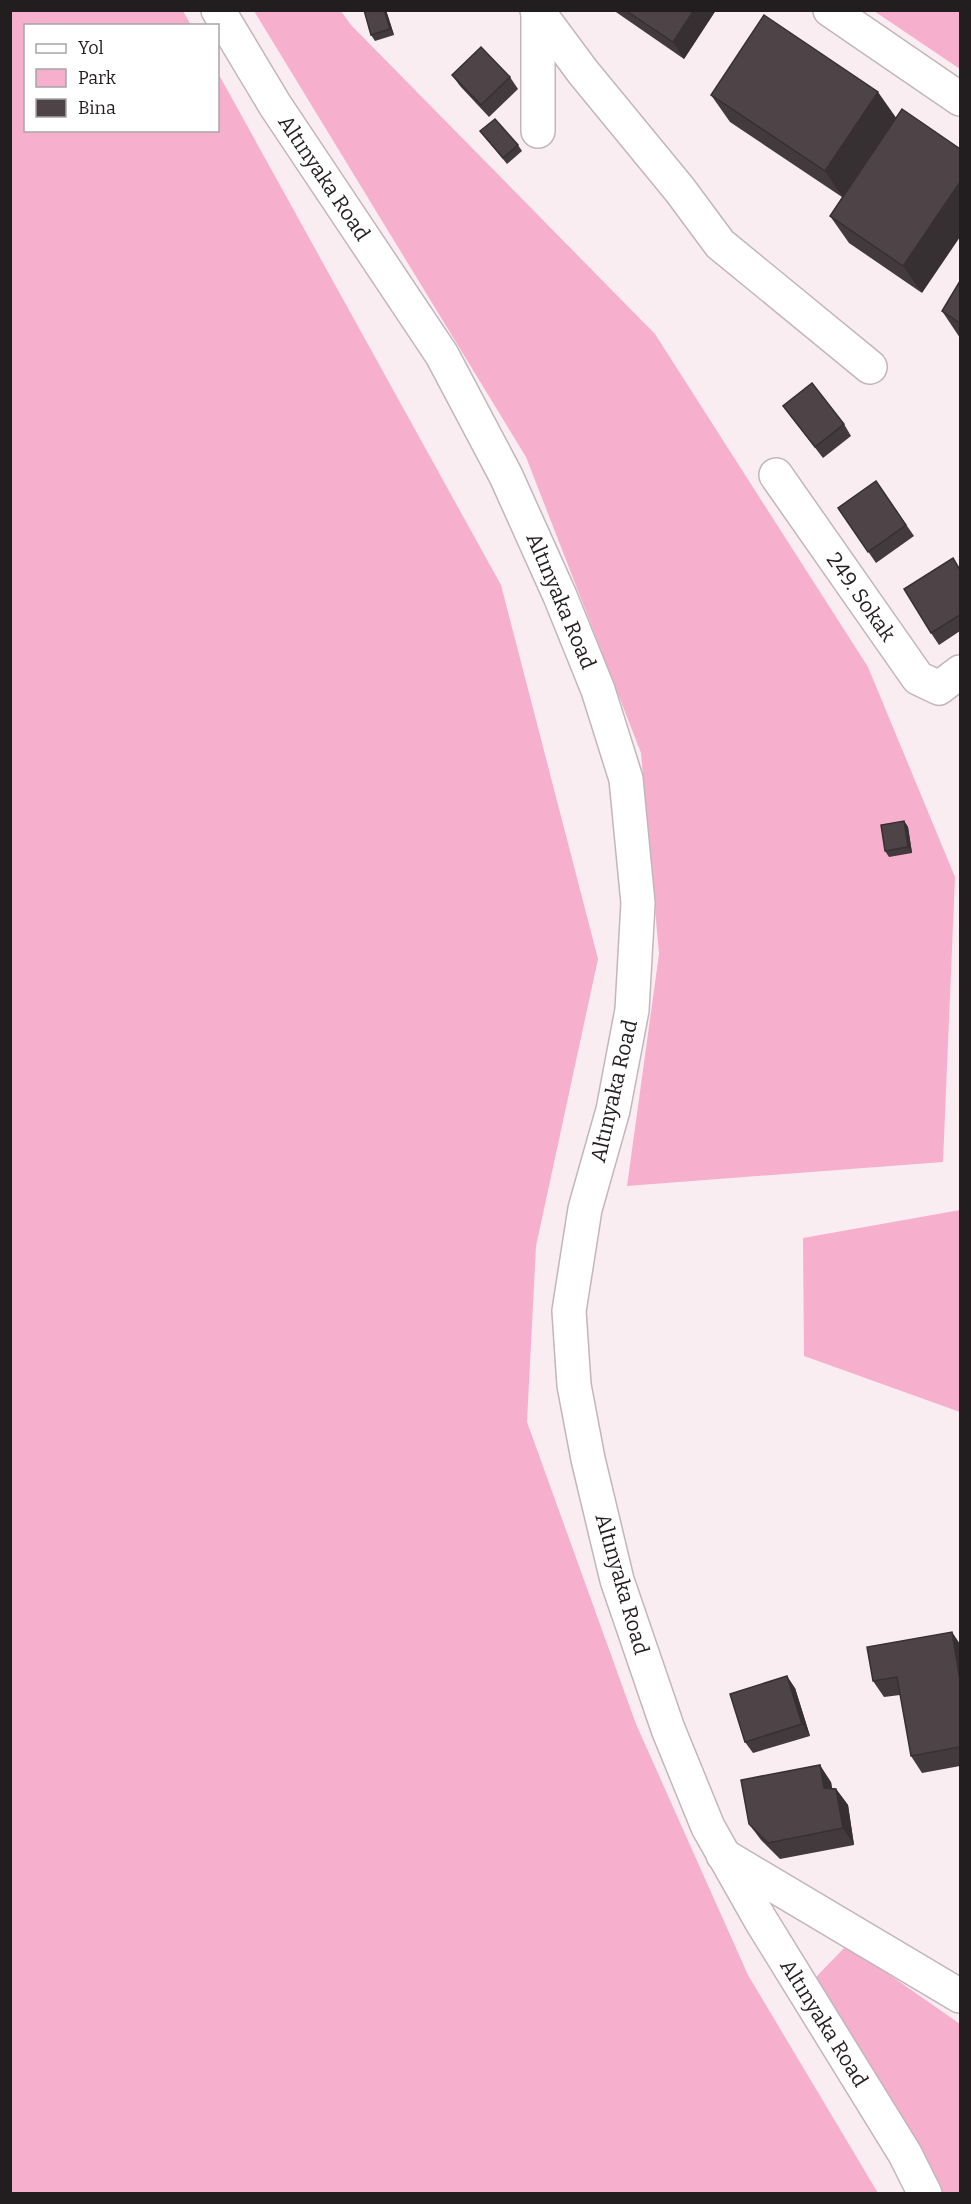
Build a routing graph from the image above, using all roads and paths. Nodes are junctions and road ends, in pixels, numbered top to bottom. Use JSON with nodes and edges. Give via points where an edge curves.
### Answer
{"nodes":[{"id":1,"x":218,"y":10,"type":"edge"},
{"id":2,"x":830,"y":10,"type":"edge"},
{"id":3,"x":538,"y":12,"type":"edge"},
{"id":4,"x":960,"y":99,"type":"edge"},
{"id":5,"x":538,"y":131,"type":"dead end"},
{"id":6,"x":870,"y":367,"type":"dead end"},
{"id":7,"x":776,"y":475,"type":"dead end"},
{"id":8,"x":960,"y":672,"type":"edge"},
{"id":9,"x":723,"y":1855,"type":"junction"},
{"id":10,"x":960,"y":1996,"type":"edge"},
{"id":11,"x":925,"y":2193,"type":"edge"}],
"edges":[{"from":1,"to":9,"type":"main road","name":"Altınyaka Road","via":[[275,105],[442,356],[506,476],[598,690],[626,779],[638,903],[632,1010],[613,1110],[585,1209],[569,1311],[574,1385],[617,1580],[668,1729]]},
{"from":2,"to":4,"type":"main road"},
{"from":3,"to":5,"type":"main road"},
{"from":3,"to":6,"type":"main road","via":[[720,244]]},
{"from":7,"to":8,"type":"main road","name":"249. Sokak","via":[[918,678],[939,688]]},
{"from":9,"to":10,"type":"main road"},
{"from":9,"to":11,"type":"main road","name":"Altınyaka Road"}]}
